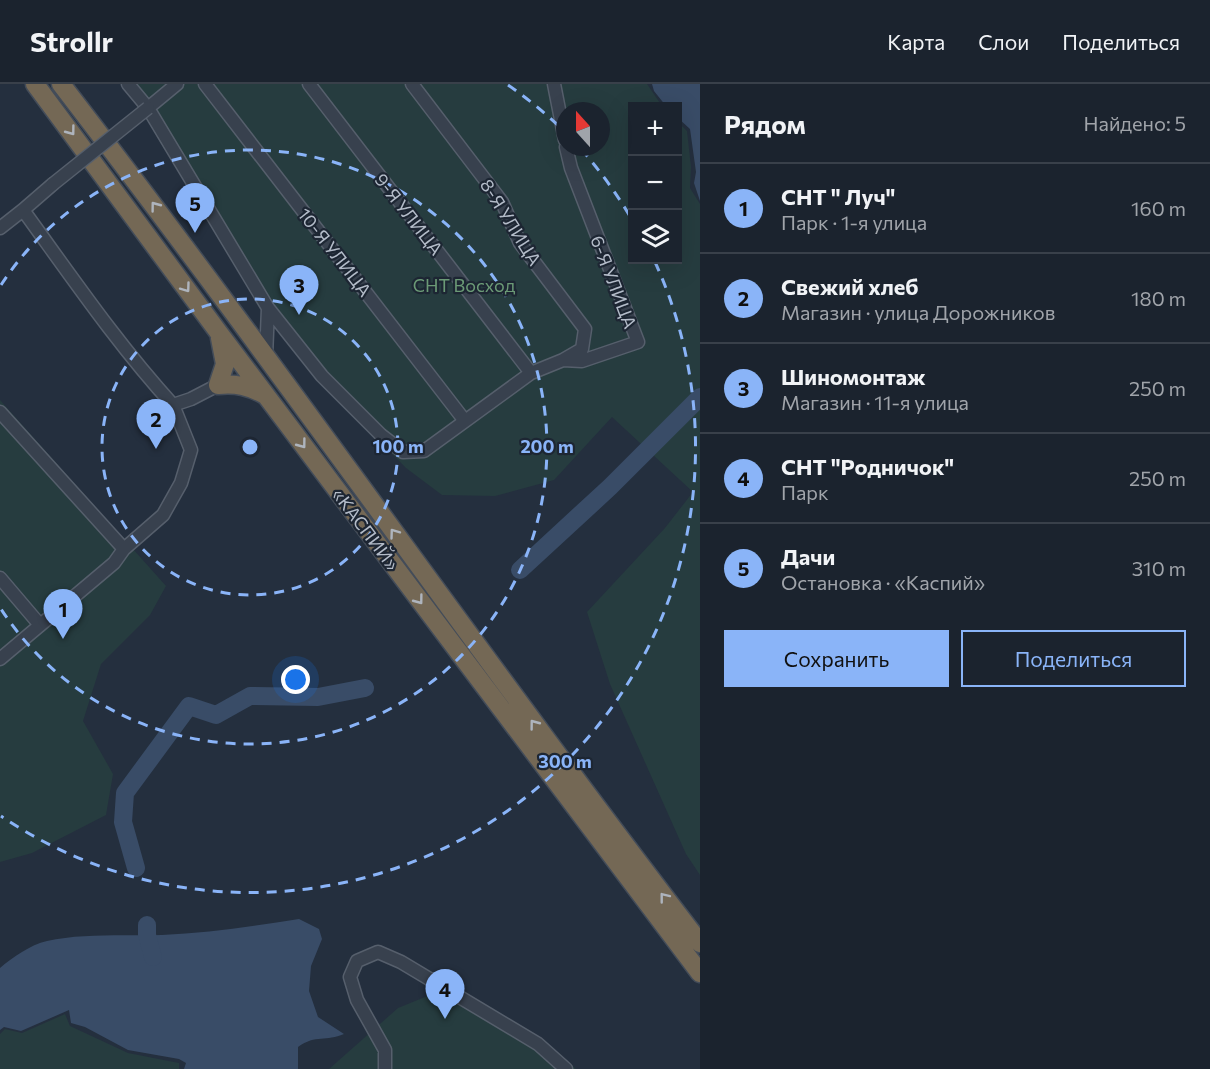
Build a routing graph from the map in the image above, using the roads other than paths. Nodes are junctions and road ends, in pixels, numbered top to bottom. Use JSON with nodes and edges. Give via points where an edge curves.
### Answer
{"nodes":[{"id":1,"x":35,"y":84,"type":"edge"},
{"id":2,"x":61,"y":84,"type":"edge"},
{"id":3,"x":128,"y":84,"type":"edge"},
{"id":4,"x":177,"y":84,"type":"edge"},
{"id":5,"x":205,"y":84,"type":"edge"},
{"id":6,"x":309,"y":84,"type":"edge"},
{"id":7,"x":412,"y":84,"type":"edge"},
{"id":8,"x":554,"y":84,"type":"edge"},
{"id":9,"x":558,"y":102,"type":"edge"},
{"id":10,"x":148,"y":108,"type":"junction"},
{"id":11,"x":568,"y":156,"type":"edge"},
{"id":12,"x":23,"y":210,"type":"junction"},
{"id":13,"x":0,"y":228,"type":"edge"},
{"id":14,"x":268,"y":308,"type":"junction"},
{"id":15,"x":219,"y":333,"type":"junction"},
{"id":16,"x":266,"y":357,"type":"junction"},
{"id":17,"x":563,"y":360,"type":"junction"},
{"id":18,"x":531,"y":373,"type":"junction"},
{"id":19,"x":218,"y":385,"type":"junction"},
{"id":20,"x":266,"y":395,"type":"junction"},
{"id":21,"x":173,"y":405,"type":"junction"},
{"id":22,"x":0,"y":412,"type":"edge"},
{"id":23,"x":465,"y":421,"type":"junction"},
{"id":24,"x":124,"y":549,"type":"junction"},
{"id":25,"x":0,"y":578,"type":"edge"},
{"id":26,"x":40,"y":625,"type":"junction"},
{"id":27,"x":0,"y":659,"type":"edge"},
{"id":28,"x":700,"y":943,"type":"edge"},
{"id":29,"x":700,"y":973,"type":"edge"},
{"id":30,"x":386,"y":1069,"type":"edge"},
{"id":31,"x":566,"y":1069,"type":"edge"}],
"edges":[{"from":1,"to":15,"type":"highway","name":"«КАСПИЙ»","one_way":true},
{"from":16,"to":2,"type":"highway","name":"«КАСПИЙ»","one_way":true},
{"from":3,"to":10,"type":"street","name":"8-Я УЛИЦА"},
{"from":4,"to":10,"type":"street"},
{"from":5,"to":23,"type":"street","name":"10-Я УЛИЦА"},
{"from":6,"to":18,"type":"street","name":"9-Я УЛИЦА"},
{"from":7,"to":17,"type":"street","name":"8-Я УЛИЦА","via":[[502,202],[520,243],[585,329],[582,349]]},
{"from":8,"to":9,"type":"street"},
{"from":10,"to":12,"type":"street","bridge":true},
{"from":10,"to":14,"type":"street","name":"8-Я УЛИЦА"},
{"from":11,"to":17,"type":"street","name":"6-Я УЛИЦА","via":[[638,342],[582,362]]},
{"from":12,"to":13,"type":"street"},
{"from":12,"to":21,"type":"street","via":[[120,342]]},
{"from":14,"to":16,"type":"street"},
{"from":14,"to":23,"type":"street","name":"8-Я УЛИЦА","via":[[322,376],[403,452],[424,451]]},
{"from":15,"to":19,"type":"highway","via":[[225,364]]},
{"from":15,"to":20,"type":"highway","name":"«КАСПИЙ»"},
{"from":28,"to":16,"type":"highway","name":"«КАСПИЙ»","one_way":true,"via":[[511,694]]},
{"from":17,"to":18,"type":"street","name":"8-Я УЛИЦА"},
{"from":18,"to":23,"type":"street","name":"8-Я УЛИЦА"},
{"from":19,"to":20,"type":"highway","via":[[248,386]]},
{"from":19,"to":21,"type":"street"},
{"from":20,"to":29,"type":"highway","name":"«КАСПИЙ»","one_way":true},
{"from":21,"to":24,"type":"street","via":[[190,450],[181,483],[163,515]]},
{"from":22,"to":24,"type":"street"},
{"from":24,"to":26,"type":"street","via":[[114,563]]},
{"from":25,"to":26,"type":"street"},
{"from":26,"to":27,"type":"street"},
{"from":30,"to":31,"type":"street","via":[[385,1050],[357,1000],[350,977],[357,961],[378,952],[538,1044]]}]}
